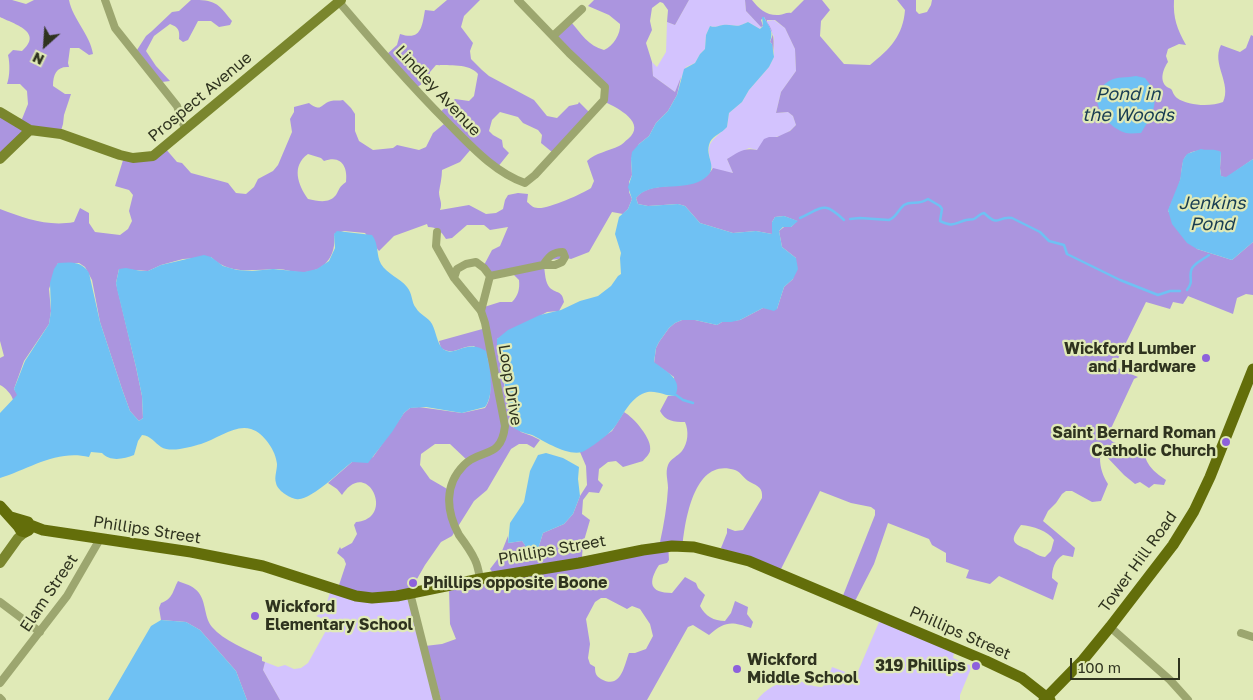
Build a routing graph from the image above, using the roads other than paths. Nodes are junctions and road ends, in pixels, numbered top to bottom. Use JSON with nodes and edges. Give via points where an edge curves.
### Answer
{"nodes":[{"id":1,"x":106,"y":0,"type":"edge"},
{"id":2,"x":518,"y":0,"type":"edge"},
{"id":3,"x":340,"y":1,"type":"edge"},
{"id":4,"x":582,"y":9,"type":"dead end"},
{"id":5,"x":553,"y":36,"type":"junction"},
{"id":6,"x":0,"y":112,"type":"edge"},
{"id":7,"x":185,"y":129,"type":"junction"},
{"id":8,"x":30,"y":130,"type":"junction"},
{"id":9,"x":0,"y":159,"type":"edge"},
{"id":10,"x":436,"y":232,"type":"dead end"},
{"id":11,"x":544,"y":265,"type":"dead end"},
{"id":12,"x":490,"y":276,"type":"junction"},
{"id":13,"x":454,"y":278,"type":"junction"},
{"id":14,"x":481,"y":311,"type":"junction"},
{"id":15,"x":1253,"y":369,"type":"edge"},
{"id":16,"x":0,"y":506,"type":"edge"},
{"id":17,"x":24,"y":528,"type":"junction"},
{"id":18,"x":100,"y":539,"type":"junction"},
{"id":19,"x":0,"y":564,"type":"edge"},
{"id":20,"x":480,"y":579,"type":"junction"},
{"id":21,"x":410,"y":593,"type":"junction"},
{"id":22,"x":0,"y":602,"type":"edge"},
{"id":23,"x":1110,"y":627,"type":"junction"},
{"id":24,"x":40,"y":632,"type":"junction"},
{"id":25,"x":1241,"y":633,"type":"dead end"},
{"id":26,"x":1253,"y":637,"type":"edge"},
{"id":27,"x":0,"y":684,"type":"edge"},
{"id":28,"x":1047,"y":699,"type":"edge"},
{"id":29,"x":437,"y":700,"type":"edge"},
{"id":30,"x":1188,"y":700,"type":"edge"}],
"edges":[{"from":1,"to":7,"type":"street","via":[[115,28],[177,106]]},
{"from":2,"to":5,"type":"street"},
{"from":3,"to":5,"type":"street","name":"Lindley Avenue","via":[[403,75],[474,149],[504,174],[525,183],[604,100],[605,87]]},
{"from":3,"to":7,"type":"street","name":"Prospect Avenue"},
{"from":4,"to":5,"type":"street"},
{"from":6,"to":8,"type":"street"},
{"from":7,"to":8,"type":"street","name":"Prospect Avenue","via":[[153,156],[132,158],[62,134]]},
{"from":8,"to":9,"type":"street"},
{"from":10,"to":13,"type":"street","name":"Loop Drive","via":[[436,246]]},
{"from":11,"to":12,"type":"street"},
{"from":12,"to":13,"type":"street","via":[[476,262],[457,268]]},
{"from":12,"to":14,"type":"street"},
{"from":13,"to":14,"type":"street","name":"Loop Drive"},
{"from":14,"to":20,"type":"street","name":"Loop Drive","via":[[489,335],[505,426],[504,437],[495,449],[468,460],[450,486],[448,496],[451,519],[476,563]]},
{"from":15,"to":23,"type":"main road","name":"Tower Hill Road","via":[[1194,512],[1173,545]]},
{"from":16,"to":17,"type":"main road"},
{"from":17,"to":18,"type":"main road","name":"Phillips Street"},
{"from":17,"to":19,"type":"street"},
{"from":18,"to":21,"type":"main road","name":"Phillips Street","via":[[263,566],[356,596],[372,598]]},
{"from":18,"to":24,"type":"street","name":"Elam Street","via":[[67,596]]},
{"from":20,"to":21,"type":"main road","name":"Phillips Street"},
{"from":20,"to":28,"type":"main road","name":"Phillips Street","via":[[672,546],[718,552],[749,561],[986,661],[1022,678]]},
{"from":21,"to":29,"type":"street"},
{"from":22,"to":24,"type":"street"},
{"from":23,"to":28,"type":"main road","name":"Tower Hill Road"},
{"from":23,"to":30,"type":"street"},
{"from":24,"to":27,"type":"street","name":"Elam Street"},
{"from":25,"to":26,"type":"street"}]}
